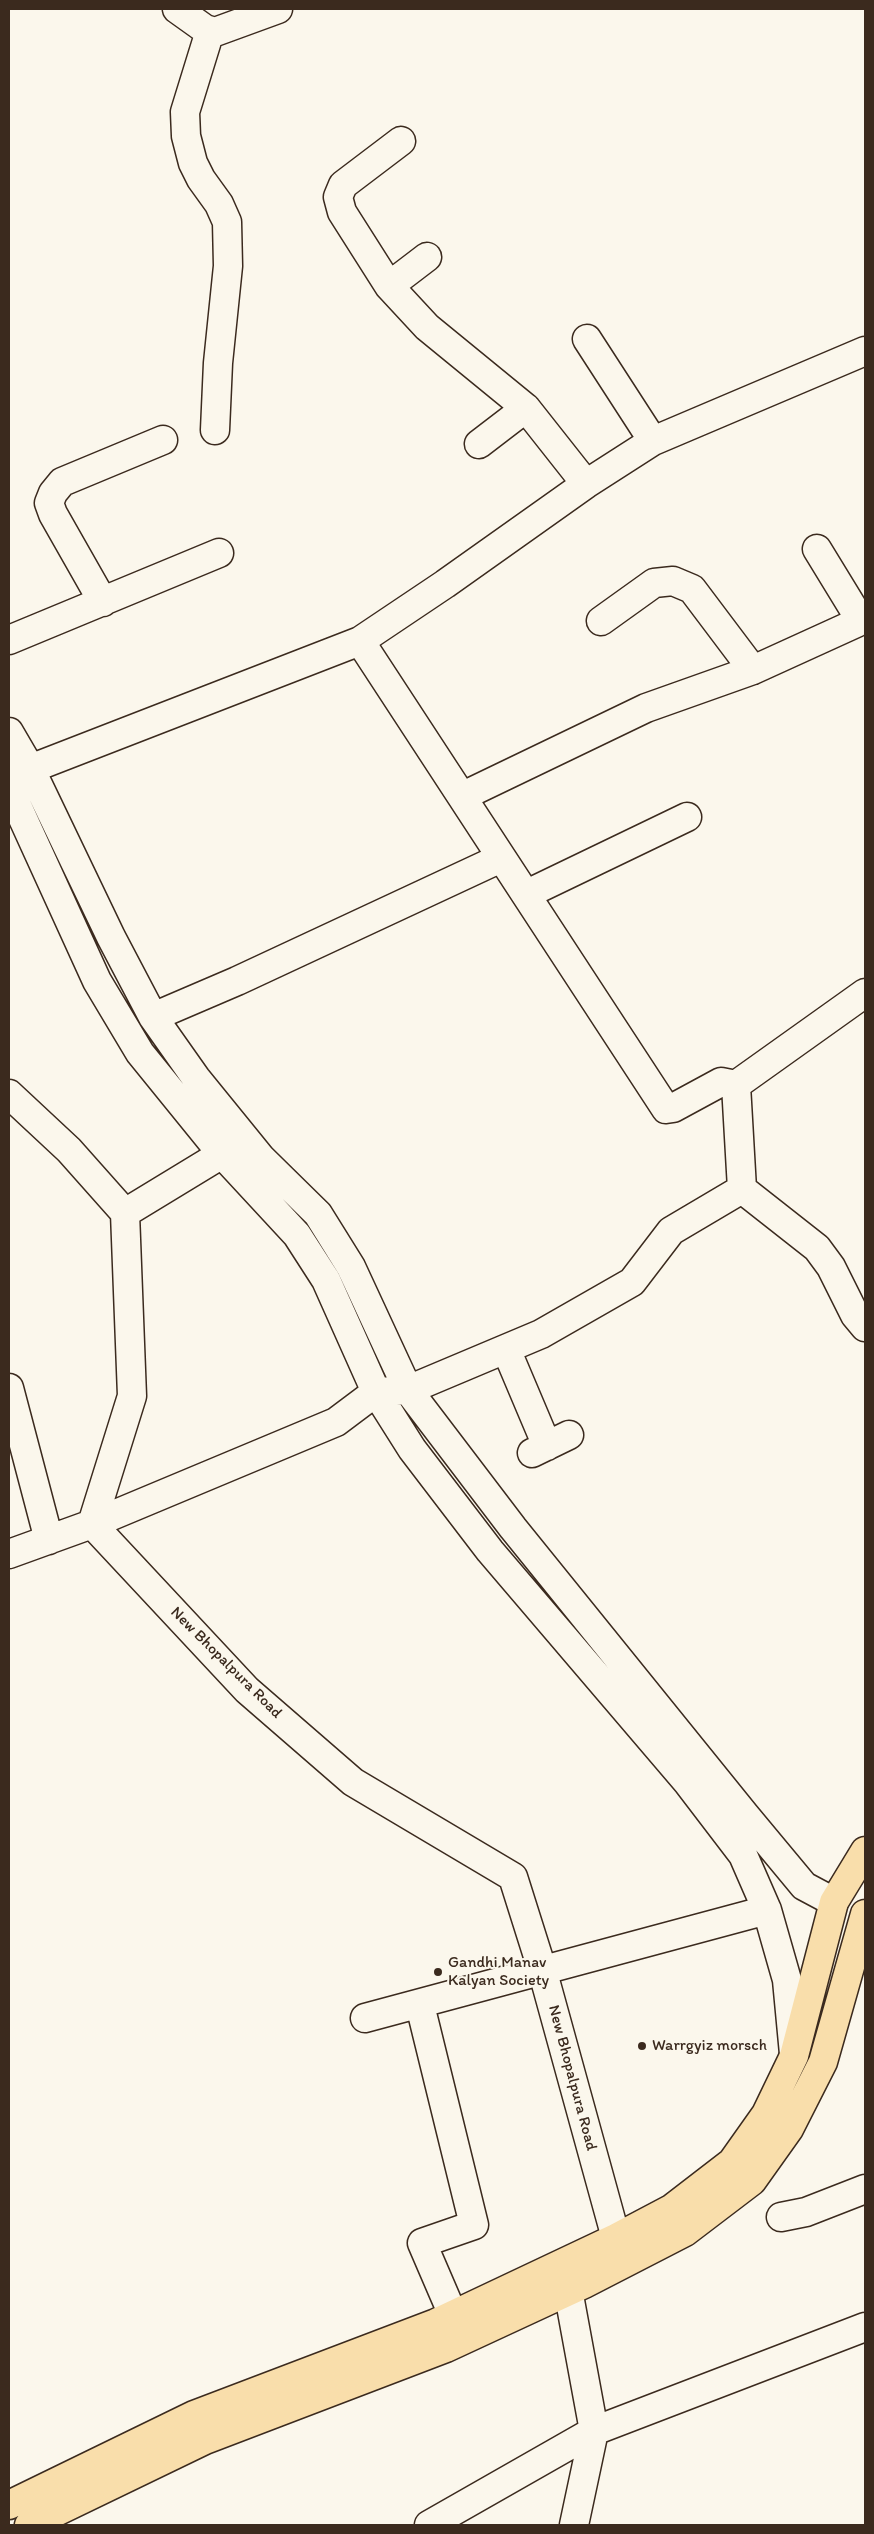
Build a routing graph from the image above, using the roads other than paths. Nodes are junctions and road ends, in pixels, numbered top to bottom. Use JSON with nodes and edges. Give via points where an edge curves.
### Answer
{"nodes":[{"id":1,"x":177,"y":9,"type":"edge"},
{"id":2,"x":278,"y":9,"type":"edge"},
{"id":3,"x":210,"y":31,"type":"junction"},
{"id":4,"x":401,"y":140,"type":"dead end"},
{"id":5,"x":427,"y":257,"type":"dead end"},
{"id":6,"x":389,"y":286,"type":"junction"},
{"id":7,"x":587,"y":339,"type":"dead end"},
{"id":8,"x":865,"y":351,"type":"edge"},
{"id":9,"x":526,"y":408,"type":"junction"},
{"id":10,"x":215,"y":430,"type":"dead end"},
{"id":11,"x":164,"y":440,"type":"dead end"},
{"id":12,"x":653,"y":441,"type":"junction"},
{"id":13,"x":479,"y":444,"type":"dead end"},
{"id":14,"x":586,"y":484,"type":"junction"},
{"id":15,"x":817,"y":549,"type":"dead end"},
{"id":16,"x":219,"y":553,"type":"dead end"},
{"id":17,"x":103,"y":602,"type":"junction"},
{"id":18,"x":863,"y":620,"type":"edge"},
{"id":19,"x":601,"y":621,"type":"dead end"},
{"id":20,"x":9,"y":640,"type":"edge"},
{"id":21,"x":360,"y":641,"type":"junction"},
{"id":22,"x":753,"y":670,"type":"junction"},
{"id":23,"x":9,"y":732,"type":"edge"},
{"id":24,"x":19,"y":773,"type":"edge"},
{"id":25,"x":9,"y":788,"type":"edge"},
{"id":26,"x":463,"y":796,"type":"junction"},
{"id":27,"x":688,"y":816,"type":"dead end"},
{"id":28,"x":501,"y":858,"type":"junction"},
{"id":29,"x":527,"y":894,"type":"junction"},
{"id":30,"x":865,"y":993,"type":"edge"},
{"id":31,"x":153,"y":1016,"type":"junction"},
{"id":32,"x":736,"y":1085,"type":"junction"},
{"id":33,"x":9,"y":1094,"type":"edge"},
{"id":34,"x":222,"y":1154,"type":"junction"},
{"id":35,"x":742,"y":1189,"type":"junction"},
{"id":36,"x":125,"y":1213,"type":"junction"},
{"id":37,"x":865,"y":1327,"type":"edge"},
{"id":38,"x":506,"y":1349,"type":"junction"},
{"id":39,"x":9,"y":1388,"type":"edge"},
{"id":40,"x":408,"y":1390,"type":"junction"},
{"id":41,"x":376,"y":1392,"type":"junction"},
{"id":42,"x":16,"y":1442,"type":"edge"},
{"id":43,"x":549,"y":1445,"type":"dead end"},
{"id":44,"x":92,"y":1524,"type":"junction"},
{"id":45,"x":49,"y":1540,"type":"junction"},
{"id":46,"x":9,"y":1554,"type":"edge"},
{"id":47,"x":865,"y":1851,"type":"edge"},
{"id":48,"x":834,"y":1902,"type":"junction"},
{"id":49,"x":767,"y":1910,"type":"junction"},
{"id":50,"x":865,"y":1915,"type":"edge"},
{"id":51,"x":542,"y":1969,"type":"junction"},
{"id":52,"x":420,"y":2004,"type":"junction"},
{"id":53,"x":366,"y":2018,"type":"dead end"},
{"id":54,"x":794,"y":2056,"type":"junction"},
{"id":55,"x":865,"y":2189,"type":"edge"},
{"id":56,"x":781,"y":2217,"type":"dead end"},
{"id":57,"x":616,"y":2238,"type":"junction"},
{"id":58,"x":563,"y":2264,"type":"junction"},
{"id":59,"x":568,"y":2291,"type":"junction"},
{"id":60,"x":453,"y":2315,"type":"junction"},
{"id":61,"x":865,"y":2326,"type":"edge"},
{"id":62,"x":594,"y":2430,"type":"junction"},
{"id":63,"x":9,"y":2505,"type":"edge"},
{"id":64,"x":29,"y":2525,"type":"edge"},
{"id":65,"x":429,"y":2525,"type":"edge"},
{"id":66,"x":574,"y":2525,"type":"edge"}],
"edges":[{"from":1,"to":3,"type":"street"},
{"from":2,"to":3,"type":"street","via":[[216,32]]},
{"from":3,"to":10,"type":"street","via":[[185,112],[186,136],[193,163],[219,204],[226,222],[228,266]]},
{"from":4,"to":6,"type":"street","via":[[343,185],[338,197],[342,212]]},
{"from":5,"to":6,"type":"street"},
{"from":6,"to":9,"type":"street","via":[[427,327]]},
{"from":7,"to":12,"type":"street"},
{"from":8,"to":12,"type":"street"},
{"from":9,"to":13,"type":"street"},
{"from":9,"to":14,"type":"street"},
{"from":11,"to":17,"type":"street","via":[[62,482],[52,493],[49,503],[53,514]]},
{"from":12,"to":14,"type":"street"},
{"from":14,"to":21,"type":"street"},
{"from":15,"to":18,"type":"street"},
{"from":16,"to":17,"type":"street"},
{"from":17,"to":20,"type":"street"},
{"from":18,"to":22,"type":"street"},
{"from":19,"to":22,"type":"street","via":[[654,582],[673,581],[692,589]]},
{"from":21,"to":24,"type":"street"},
{"from":21,"to":26,"type":"street"},
{"from":22,"to":26,"type":"street","via":[[646,708]]},
{"from":23,"to":24,"type":"street"},
{"from":24,"to":31,"type":"street"},
{"from":25,"to":34,"type":"street","via":[[97,981],[140,1053]]},
{"from":26,"to":28,"type":"street"},
{"from":27,"to":29,"type":"street"},
{"from":28,"to":29,"type":"street"},
{"from":28,"to":31,"type":"street","via":[[237,981]]},
{"from":29,"to":32,"type":"street","via":[[666,1109],[721,1082]]},
{"from":30,"to":32,"type":"street"},
{"from":31,"to":40,"type":"street","via":[[196,1078],[261,1158],[318,1214],[351,1267]]},
{"from":32,"to":35,"type":"street"},
{"from":33,"to":36,"type":"street","via":[[69,1150]]},
{"from":34,"to":36,"type":"street"},
{"from":34,"to":41,"type":"street","via":[[297,1235],[326,1280]]},
{"from":35,"to":37,"type":"street","via":[[818,1248]]},
{"from":35,"to":38,"type":"street","via":[[671,1231],[632,1282],[541,1334]]},
{"from":36,"to":44,"type":"street","via":[[132,1396]]},
{"from":38,"to":40,"type":"street"},
{"from":38,"to":43,"type":"street"},
{"from":39,"to":42,"type":"street"},
{"from":40,"to":41,"type":"street"},
{"from":40,"to":48,"type":"street","via":[[513,1528],[804,1886]]},
{"from":41,"to":44,"type":"street","via":[[336,1422]]},
{"from":41,"to":49,"type":"street","via":[[412,1449],[490,1551],[688,1782],[743,1855]]},
{"from":42,"to":45,"type":"street"},
{"from":44,"to":45,"type":"street"},
{"from":44,"to":51,"type":"street","name":"New Bhopalpura Road","via":[[247,1690],[353,1782],[513,1877]]},
{"from":45,"to":46,"type":"street"},
{"from":47,"to":48,"type":"main road"},
{"from":48,"to":54,"type":"main road"},
{"from":49,"to":51,"type":"street"},
{"from":49,"to":54,"type":"street","via":[[787,1980]]},
{"from":50,"to":59,"type":"main road","via":[[823,2062],[789,2128],[752,2181],[685,2232]]},
{"from":51,"to":52,"type":"street"},
{"from":51,"to":57,"type":"street","name":"New Bhopalpura Road"},
{"from":52,"to":53,"type":"street"},
{"from":52,"to":60,"type":"street","via":[[474,2225],[422,2243]]},
{"from":54,"to":57,"type":"main road","via":[[766,2114],[732,2162],[671,2209]]},
{"from":55,"to":56,"type":"street","via":[[806,2212]]},
{"from":57,"to":58,"type":"main road"},
{"from":58,"to":59,"type":"street"},
{"from":58,"to":60,"type":"main road"},
{"from":59,"to":62,"type":"street"},
{"from":59,"to":64,"type":"main road","via":[[446,2348],[205,2440]]},
{"from":60,"to":63,"type":"main road","via":[[194,2415]]},
{"from":61,"to":62,"type":"street"},
{"from":62,"to":65,"type":"street"},
{"from":62,"to":66,"type":"street"}]}
